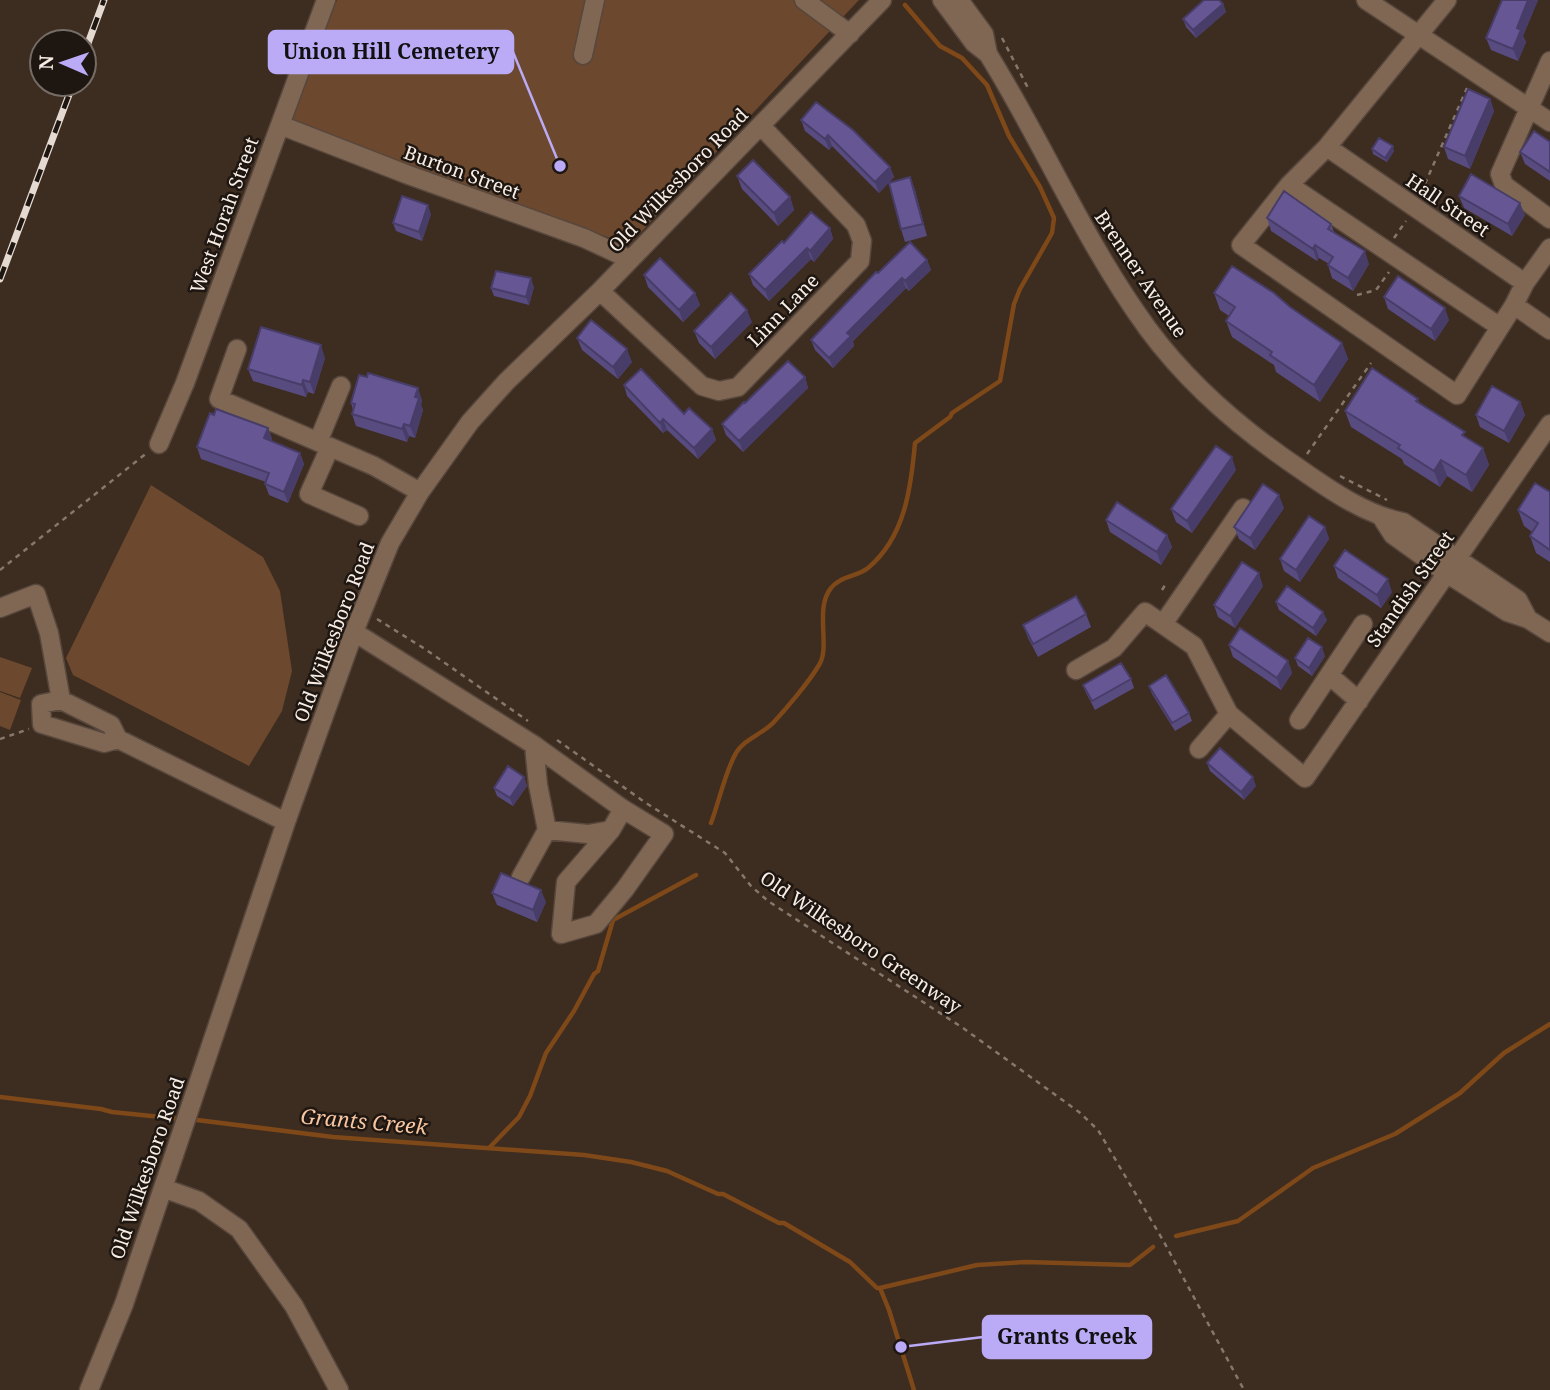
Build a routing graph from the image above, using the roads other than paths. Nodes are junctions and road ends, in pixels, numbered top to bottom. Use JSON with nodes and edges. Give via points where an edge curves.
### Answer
{"nodes":[{"id":1,"x":326,"y":0,"type":"edge"},
{"id":2,"x":594,"y":0,"type":"edge"},
{"id":3,"x":804,"y":0,"type":"edge"},
{"id":4,"x":882,"y":0,"type":"edge"},
{"id":5,"x":942,"y":0,"type":"edge"},
{"id":6,"x":1366,"y":0,"type":"edge"},
{"id":7,"x":1447,"y":0,"type":"edge"},
{"id":8,"x":968,"y":3,"type":"edge"},
{"id":9,"x":850,"y":34,"type":"junction"},
{"id":10,"x":1419,"y":34,"type":"junction"},
{"id":11,"x":988,"y":54,"type":"junction"},
{"id":12,"x":583,"y":55,"type":"dead end"},
{"id":13,"x":1550,"y":61,"type":"edge"},
{"id":14,"x":1531,"y":109,"type":"junction"},
{"id":15,"x":1550,"y":122,"type":"edge"},
{"id":16,"x":280,"y":125,"type":"junction"},
{"id":17,"x":761,"y":125,"type":"junction"},
{"id":18,"x":1327,"y":147,"type":"junction"},
{"id":19,"x":1289,"y":185,"type":"junction"},
{"id":20,"x":1550,"y":219,"type":"edge"},
{"id":21,"x":1550,"y":248,"type":"edge"},
{"id":22,"x":629,"y":259,"type":"junction"},
{"id":23,"x":1525,"y":282,"type":"junction"},
{"id":24,"x":600,"y":291,"type":"junction"},
{"id":25,"x":1514,"y":305,"type":"junction"},
{"id":26,"x":1500,"y":327,"type":"junction"},
{"id":27,"x":1550,"y":330,"type":"edge"},
{"id":28,"x":237,"y":349,"type":"dead end"},
{"id":29,"x":341,"y":386,"type":"dead end"},
{"id":30,"x":1550,"y":424,"type":"edge"},
{"id":31,"x":159,"y":444,"type":"road end"},
{"id":32,"x":324,"y":444,"type":"junction"},
{"id":33,"x":420,"y":492,"type":"junction"},
{"id":34,"x":1243,"y":508,"type":"edge"},
{"id":35,"x":359,"y":516,"type":"dead end"},
{"id":36,"x":1451,"y":566,"type":"junction"},
{"id":37,"x":0,"y":608,"type":"edge"},
{"id":38,"x":1163,"y":624,"type":"junction"},
{"id":39,"x":1363,"y":624,"type":"dead end"},
{"id":40,"x":354,"y":632,"type":"junction"},
{"id":41,"x":1550,"y":633,"type":"edge"},
{"id":42,"x":1076,"y":670,"type":"dead end"},
{"id":43,"x":1329,"y":675,"type":"junction"},
{"id":44,"x":61,"y":700,"type":"junction"},
{"id":45,"x":1359,"y":701,"type":"junction"},
{"id":46,"x":1229,"y":714,"type":"junction"},
{"id":47,"x":1299,"y":720,"type":"dead end"},
{"id":48,"x":118,"y":740,"type":"junction"},
{"id":49,"x":542,"y":740,"type":"junction"},
{"id":50,"x":1199,"y":748,"type":"dead end"},
{"id":51,"x":624,"y":809,"type":"junction"},
{"id":52,"x":286,"y":822,"type":"junction"},
{"id":53,"x":547,"y":830,"type":"junction"},
{"id":54,"x":611,"y":830,"type":"junction"},
{"id":55,"x":521,"y":877,"type":"dead end"},
{"id":56,"x":163,"y":1188,"type":"junction"},
{"id":57,"x":89,"y":1390,"type":"edge"},
{"id":58,"x":339,"y":1390,"type":"edge"}],
"edges":[{"from":1,"to":16,"type":"street","name":"West Horah Street"},
{"from":2,"to":12,"type":"street"},
{"from":3,"to":9,"type":"street"},
{"from":4,"to":9,"type":"street","name":"Old Wilkesboro Road"},
{"from":5,"to":11,"type":"street","name":"Brenner Avenue","via":[[974,43]]},
{"from":6,"to":10,"type":"street"},
{"from":7,"to":10,"type":"street"},
{"from":8,"to":11,"type":"street","name":"Brenner Avenue","via":[[984,34]]},
{"from":9,"to":17,"type":"street","name":"Old Wilkesboro Road"},
{"from":10,"to":14,"type":"street"},
{"from":10,"to":18,"type":"street"},
{"from":11,"to":36,"type":"street","name":"Brenner Avenue","via":[[1083,226],[1148,329],[1175,362],[1256,440],[1311,477],[1388,511]]},
{"from":13,"to":14,"type":"street"},
{"from":14,"to":15,"type":"street"},
{"from":14,"to":20,"type":"street","via":[[1502,167],[1502,180]]},
{"from":16,"to":22,"type":"street","name":"Burton Street"},
{"from":16,"to":31,"type":"street","name":"West Horah Street"},
{"from":17,"to":22,"type":"street","name":"Old Wilkesboro Road"},
{"from":17,"to":24,"type":"street","name":"Linn Lane","via":[[856,225],[862,241],[860,261],[738,387],[719,391],[702,386]]},
{"from":18,"to":19,"type":"street"},
{"from":18,"to":23,"type":"street","name":"Hall Street"},
{"from":19,"to":26,"type":"street"},
{"from":19,"to":26,"type":"street","via":[[1241,245],[1457,395]]},
{"from":21,"to":23,"type":"street"},
{"from":22,"to":24,"type":"street","name":"Old Wilkesboro Road"},
{"from":23,"to":25,"type":"street"},
{"from":24,"to":33,"type":"street","name":"Old Wilkesboro Road","via":[[470,422]]},
{"from":25,"to":26,"type":"street"},
{"from":25,"to":27,"type":"street"},
{"from":28,"to":32,"type":"street","via":[[219,399]]},
{"from":29,"to":32,"type":"street"},
{"from":30,"to":36,"type":"street","name":"Standish Street"},
{"from":32,"to":33,"type":"street"},
{"from":32,"to":35,"type":"street","via":[[309,494]]},
{"from":33,"to":40,"type":"street","name":"Old Wilkesboro Road","via":[[390,543]]},
{"from":34,"to":38,"type":"street"},
{"from":36,"to":41,"type":"street","name":"Brenner Avenue","via":[[1507,612]]},
{"from":36,"to":45,"type":"street","name":"Standish Street"},
{"from":37,"to":44,"type":"street","via":[[36,594],[49,633]]},
{"from":38,"to":42,"type":"street","via":[[1145,612],[1114,648]]},
{"from":38,"to":46,"type":"street","via":[[1194,646]]},
{"from":39,"to":43,"type":"street"},
{"from":40,"to":49,"type":"street"},
{"from":40,"to":52,"type":"street","name":"Old Wilkesboro Road"},
{"from":43,"to":45,"type":"street"},
{"from":43,"to":47,"type":"street"},
{"from":44,"to":48,"type":"street","via":[[111,725]]},
{"from":44,"to":48,"type":"street","via":[[41,704],[42,724],[104,743]]},
{"from":45,"to":46,"type":"street","name":"Standish Street","via":[[1305,778]]},
{"from":46,"to":50,"type":"street"},
{"from":48,"to":52,"type":"street"},
{"from":49,"to":51,"type":"street"},
{"from":49,"to":53,"type":"street","via":[[538,785]]},
{"from":51,"to":54,"type":"street"},
{"from":51,"to":54,"type":"street","via":[[664,834],[596,924],[561,934],[566,882]]},
{"from":52,"to":56,"type":"street","name":"Old Wilkesboro Road"},
{"from":53,"to":54,"type":"street","via":[[588,834]]},
{"from":53,"to":55,"type":"street"},
{"from":56,"to":57,"type":"street","name":"Old Wilkesboro Road"},
{"from":56,"to":58,"type":"street","via":[[199,1201],[239,1229],[294,1306]]}]}
